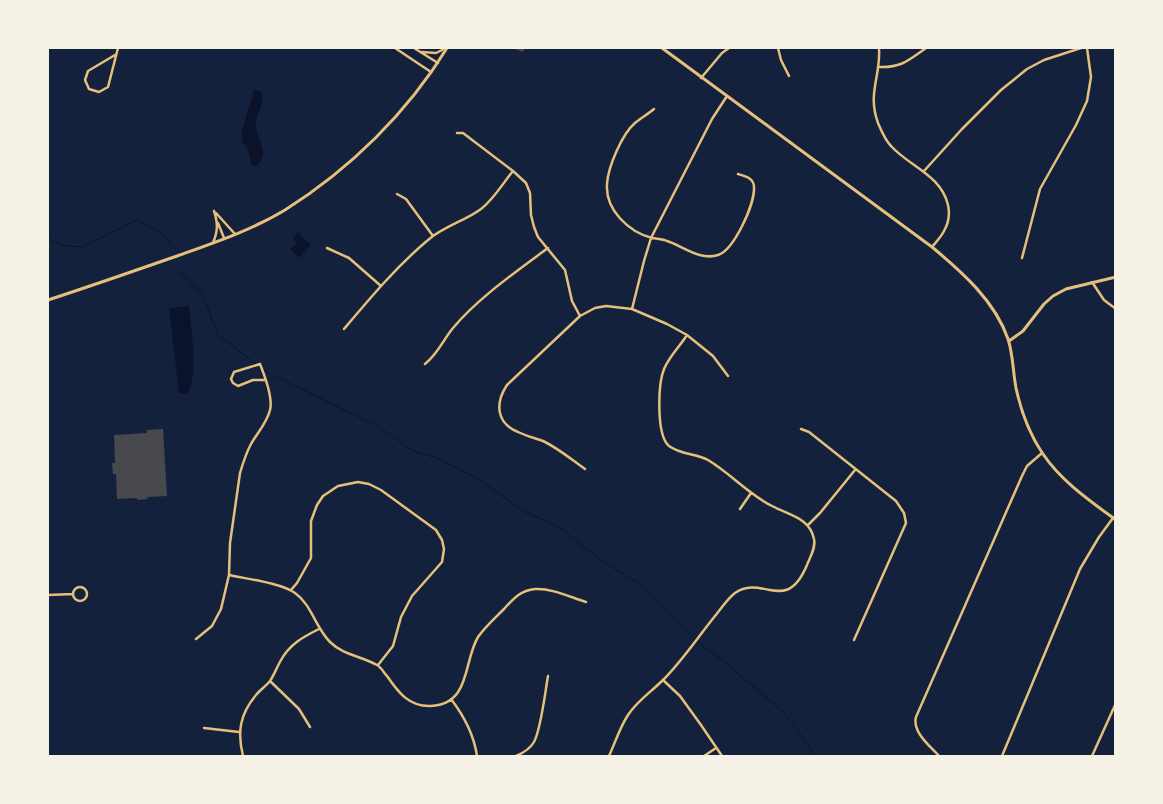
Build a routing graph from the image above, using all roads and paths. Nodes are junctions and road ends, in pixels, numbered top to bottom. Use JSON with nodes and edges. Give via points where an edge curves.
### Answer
{"nodes":[{"id":1,"x":118,"y":48,"type":"edge"},
{"id":2,"x":395,"y":48,"type":"edge"},
{"id":3,"x":414,"y":48,"type":"edge"},
{"id":4,"x":446,"y":48,"type":"edge"},
{"id":5,"x":662,"y":48,"type":"edge"},
{"id":6,"x":729,"y":48,"type":"edge"},
{"id":7,"x":778,"y":48,"type":"edge"},
{"id":8,"x":878,"y":48,"type":"edge"},
{"id":9,"x":926,"y":48,"type":"edge"},
{"id":10,"x":1081,"y":48,"type":"edge"},
{"id":11,"x":1087,"y":48,"type":"edge"},
{"id":12,"x":421,"y":52,"type":"junction"},
{"id":13,"x":115,"y":55,"type":"junction"},
{"id":14,"x":438,"y":63,"type":"junction"},
{"id":15,"x":879,"y":67,"type":"junction"},
{"id":16,"x":431,"y":72,"type":"junction"},
{"id":17,"x":789,"y":76,"type":"dead end"},
{"id":18,"x":702,"y":78,"type":"junction"},
{"id":19,"x":727,"y":96,"type":"junction"},
{"id":20,"x":654,"y":109,"type":"dead end"},
{"id":21,"x":457,"y":133,"type":"dead end"},
{"id":22,"x":513,"y":171,"type":"junction"},
{"id":23,"x":924,"y":171,"type":"junction"},
{"id":24,"x":738,"y":174,"type":"dead end"},
{"id":25,"x":397,"y":194,"type":"dead end"},
{"id":26,"x":218,"y":222,"type":"junction"},
{"id":27,"x":235,"y":234,"type":"junction"},
{"id":28,"x":433,"y":236,"type":"junction"},
{"id":29,"x":224,"y":238,"type":"junction"},
{"id":30,"x":651,"y":238,"type":"junction"},
{"id":31,"x":213,"y":243,"type":"junction"},
{"id":32,"x":932,"y":246,"type":"junction"},
{"id":33,"x":327,"y":248,"type":"dead end"},
{"id":34,"x":548,"y":248,"type":"junction"},
{"id":35,"x":1022,"y":258,"type":"dead end"},
{"id":36,"x":1116,"y":277,"type":"edge"},
{"id":37,"x":1092,"y":282,"type":"junction"},
{"id":38,"x":381,"y":286,"type":"junction"},
{"id":39,"x":48,"y":300,"type":"edge"},
{"id":40,"x":632,"y":308,"type":"junction"},
{"id":41,"x":1116,"y":309,"type":"edge"},
{"id":42,"x":580,"y":316,"type":"junction"},
{"id":43,"x":344,"y":329,"type":"dead end"},
{"id":44,"x":687,"y":335,"type":"junction"},
{"id":45,"x":1009,"y":341,"type":"junction"},
{"id":46,"x":425,"y":364,"type":"dead end"},
{"id":47,"x":728,"y":376,"type":"dead end"},
{"id":48,"x":264,"y":380,"type":"junction"},
{"id":49,"x":801,"y":429,"type":"dead end"},
{"id":50,"x":1042,"y":452,"type":"junction"},
{"id":51,"x":585,"y":469,"type":"dead end"},
{"id":52,"x":855,"y":470,"type":"junction"},
{"id":53,"x":751,"y":493,"type":"junction"},
{"id":54,"x":740,"y":509,"type":"dead end"},
{"id":55,"x":1114,"y":519,"type":"edge"},
{"id":56,"x":808,"y":525,"type":"junction"},
{"id":57,"x":229,"y":575,"type":"junction"},
{"id":58,"x":291,"y":590,"type":"junction"},
{"id":59,"x":73,"y":594,"type":"junction"},
{"id":60,"x":48,"y":595,"type":"edge"},
{"id":61,"x":586,"y":602,"type":"dead end"},
{"id":62,"x":319,"y":628,"type":"junction"},
{"id":63,"x":196,"y":639,"type":"dead end"},
{"id":64,"x":854,"y":640,"type":"dead end"},
{"id":65,"x":378,"y":665,"type":"junction"},
{"id":66,"x":548,"y":676,"type":"dead end"},
{"id":67,"x":270,"y":680,"type":"junction"},
{"id":68,"x":663,"y":680,"type":"junction"},
{"id":69,"x":451,"y":700,"type":"junction"},
{"id":70,"x":1116,"y":703,"type":"edge"},
{"id":71,"x":310,"y":727,"type":"dead end"},
{"id":72,"x":204,"y":728,"type":"dead end"},
{"id":73,"x":239,"y":732,"type":"junction"},
{"id":74,"x":716,"y":748,"type":"junction"},
{"id":75,"x":243,"y":756,"type":"edge"},
{"id":76,"x":477,"y":756,"type":"edge"},
{"id":77,"x":516,"y":756,"type":"edge"},
{"id":78,"x":609,"y":756,"type":"edge"},
{"id":79,"x":704,"y":756,"type":"edge"},
{"id":80,"x":722,"y":756,"type":"edge"},
{"id":81,"x":939,"y":756,"type":"edge"},
{"id":82,"x":1002,"y":756,"type":"edge"},
{"id":83,"x":1094,"y":756,"type":"edge"}],
"edges":[{"from":1,"to":13,"type":"street"},
{"from":2,"to":16,"type":"street"},
{"from":3,"to":12,"type":"street"},
{"from":4,"to":12,"type":"street","via":[[436,53]]},
{"from":4,"to":14,"type":"street"},
{"from":5,"to":18,"type":"street"},
{"from":6,"to":18,"type":"street"},
{"from":7,"to":17,"type":"street"},
{"from":8,"to":15,"type":"street"},
{"from":9,"to":15,"type":"street","via":[[902,64]]},
{"from":10,"to":23,"type":"street","via":[[1027,69],[1001,90]]},
{"from":11,"to":35,"type":"street","via":[[1091,78],[1088,101],[1040,189]]},
{"from":12,"to":14,"type":"street"},
{"from":13,"to":13,"type":"street","via":[[88,70],[85,80],[90,89],[99,92],[108,87]]},
{"from":14,"to":16,"type":"street"},
{"from":15,"to":23,"type":"street","via":[[872,96],[878,124],[891,147]]},
{"from":16,"to":27,"type":"street","via":[[402,110],[354,158],[283,210]]},
{"from":18,"to":19,"type":"street"},
{"from":19,"to":30,"type":"street"},
{"from":19,"to":32,"type":"street"},
{"from":20,"to":30,"type":"street","via":[[634,124],[623,140],[610,167],[606,193],[622,220]]},
{"from":21,"to":22,"type":"street","via":[[463,133]]},
{"from":22,"to":28,"type":"street","via":[[480,210]]},
{"from":22,"to":34,"type":"street","via":[[526,182],[534,227]]},
{"from":23,"to":32,"type":"street","via":[[946,196],[949,209],[944,231]]},
{"from":24,"to":30,"type":"street","via":[[752,180],[754,187],[744,222],[724,252],[704,256],[667,240]]},
{"from":25,"to":28,"type":"street","via":[[406,199]]},
{"from":26,"to":27,"type":"street","via":[[214,211]]},
{"from":26,"to":29,"type":"street"},
{"from":26,"to":31,"type":"street"},
{"from":27,"to":29,"type":"street"},
{"from":28,"to":38,"type":"street"},
{"from":29,"to":31,"type":"street"},
{"from":30,"to":40,"type":"street"},
{"from":31,"to":39,"type":"street"},
{"from":32,"to":45,"type":"street","via":[[978,289]]},
{"from":33,"to":38,"type":"street","via":[[349,258]]},
{"from":34,"to":42,"type":"street","via":[[565,270],[572,301]]},
{"from":34,"to":46,"type":"street","via":[[474,306],[452,328],[433,358]]},
{"from":36,"to":37,"type":"street"},
{"from":37,"to":41,"type":"street","via":[[1104,300]]},
{"from":37,"to":45,"type":"street","via":[[1053,296]]},
{"from":38,"to":43,"type":"street"},
{"from":40,"to":42,"type":"street","via":[[606,306]]},
{"from":40,"to":44,"type":"street"},
{"from":42,"to":51,"type":"street","via":[[507,385],[498,403],[502,418],[511,429],[544,442]]},
{"from":44,"to":47,"type":"street","via":[[713,356]]},
{"from":44,"to":53,"type":"street","via":[[665,368],[661,382],[662,436],[667,444],[683,453],[706,459]]},
{"from":45,"to":50,"type":"street","via":[[1025,418]]},
{"from":48,"to":48,"type":"street","via":[[260,364],[234,372],[231,378],[232,383],[238,386],[252,380]]},
{"from":48,"to":57,"type":"street","via":[[270,409],[240,473]]},
{"from":49,"to":52,"type":"street"},
{"from":50,"to":55,"type":"street","via":[[1070,484]]},
{"from":50,"to":81,"type":"street","via":[[1027,466],[1022,476],[916,718],[916,729]]},
{"from":52,"to":56,"type":"street"},
{"from":52,"to":64,"type":"street","via":[[896,501],[906,523]]},
{"from":53,"to":54,"type":"street"},
{"from":53,"to":56,"type":"street"},
{"from":55,"to":82,"type":"street","via":[[1080,569]]},
{"from":56,"to":68,"type":"street","via":[[815,542],[799,582],[787,590],[746,588],[735,594]]},
{"from":57,"to":58,"type":"street"},
{"from":57,"to":63,"type":"street","via":[[218,617]]},
{"from":58,"to":62,"type":"street","via":[[305,603]]},
{"from":58,"to":65,"type":"street","via":[[311,558],[311,521],[317,505],[323,496],[338,486],[369,484],[436,530],[444,549],[442,562],[406,606],[396,640]]},
{"from":59,"to":59,"type":"street","via":[[80,601],[87,593],[80,586]]},
{"from":59,"to":60,"type":"street"},
{"from":61,"to":69,"type":"street","via":[[537,589],[514,597],[478,637],[463,685]]},
{"from":62,"to":65,"type":"street","via":[[342,651]]},
{"from":62,"to":67,"type":"street","via":[[288,649]]},
{"from":65,"to":69,"type":"street","via":[[399,693],[413,704],[432,706]]},
{"from":66,"to":77,"type":"street","via":[[533,744]]},
{"from":67,"to":71,"type":"street","via":[[299,709]]},
{"from":67,"to":73,"type":"street","via":[[248,706]]},
{"from":68,"to":74,"type":"street","via":[[680,696]]},
{"from":68,"to":78,"type":"street","via":[[627,716]]},
{"from":69,"to":76,"type":"street","via":[[465,720]]},
{"from":70,"to":83,"type":"street"},
{"from":72,"to":73,"type":"street"},
{"from":73,"to":75,"type":"street"},
{"from":74,"to":79,"type":"street"},
{"from":74,"to":80,"type":"street"}]}
